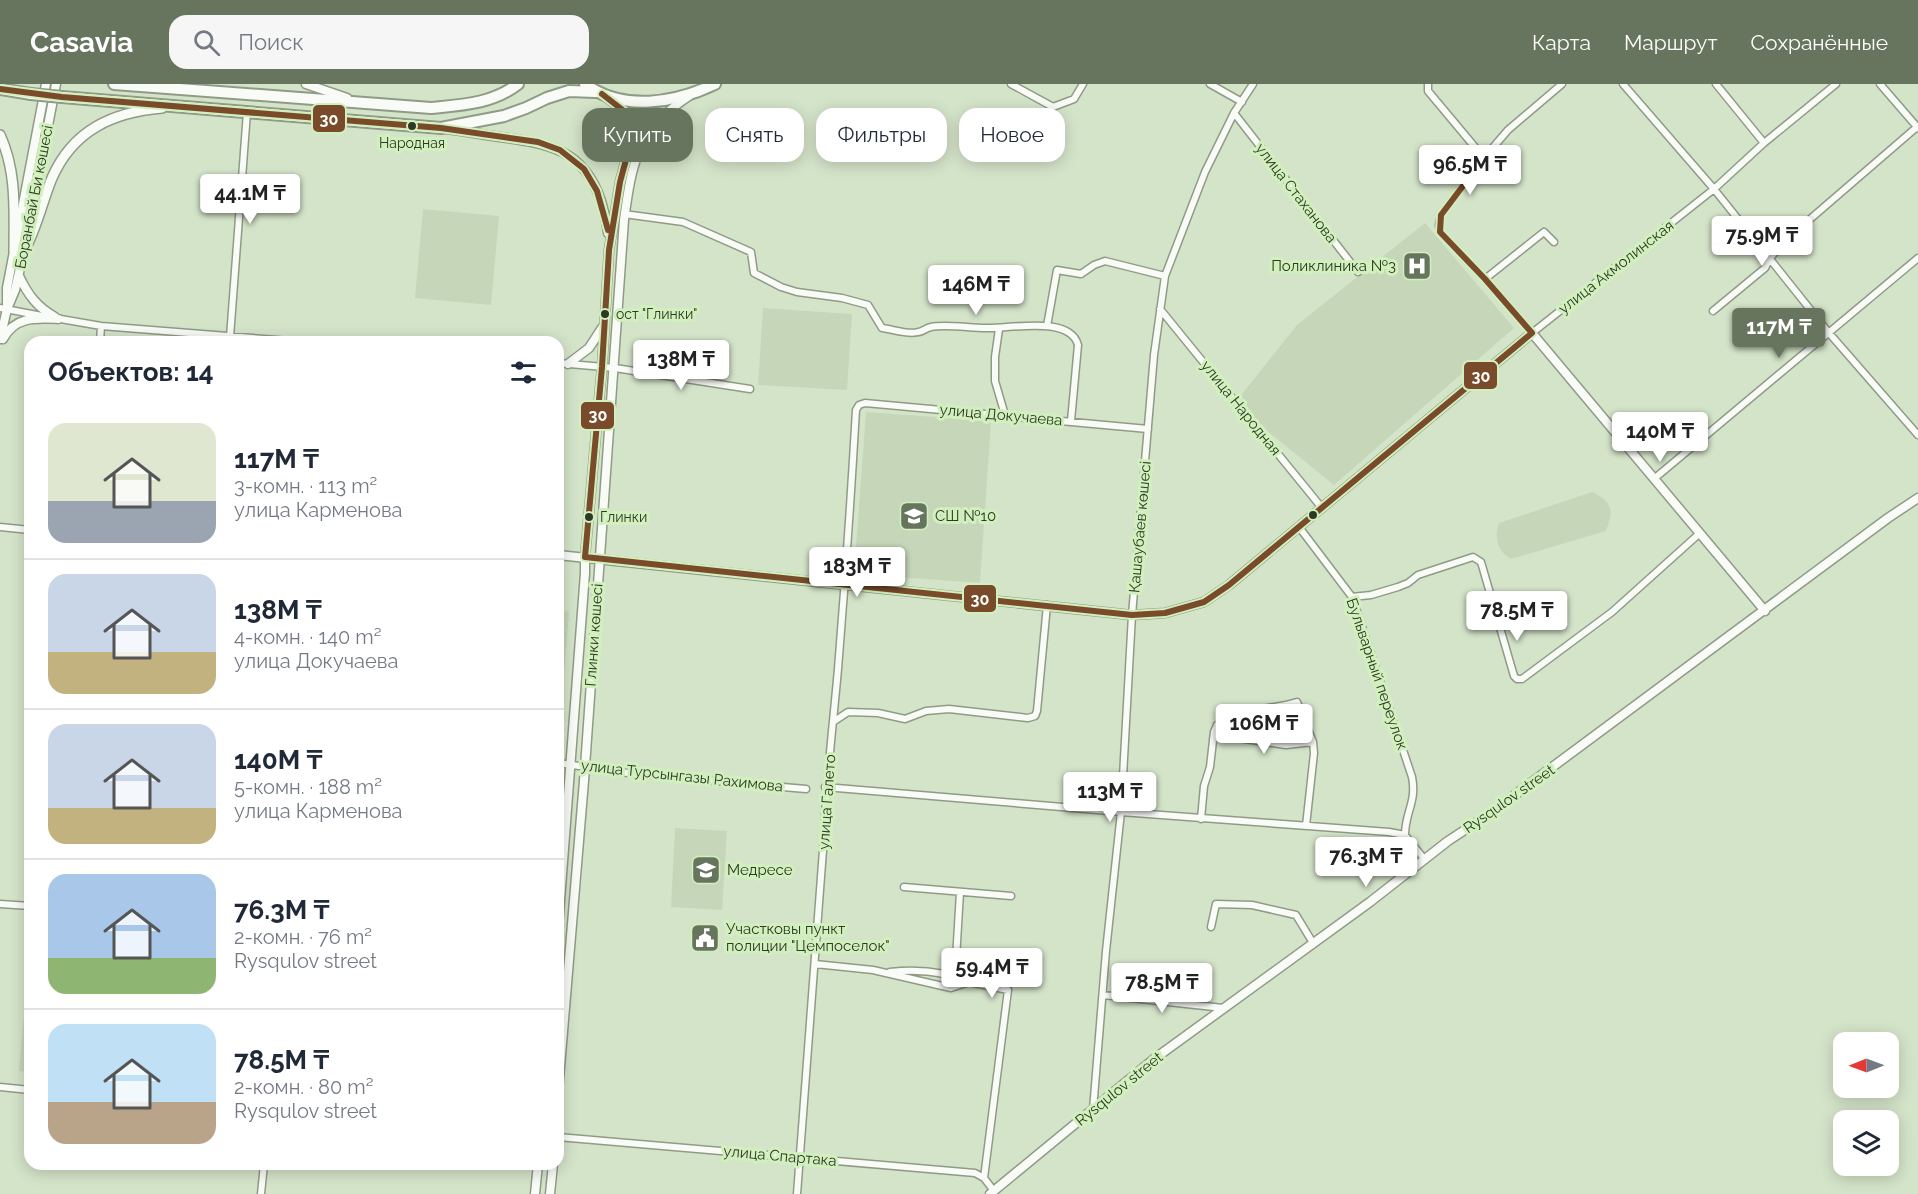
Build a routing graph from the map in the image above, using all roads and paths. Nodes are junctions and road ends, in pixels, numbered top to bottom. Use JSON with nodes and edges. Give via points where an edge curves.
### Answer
{"nodes":[{"id":1,"x":46,"y":84,"type":"edge"},
{"id":2,"x":56,"y":84,"type":"edge"},
{"id":3,"x":114,"y":84,"type":"edge"},
{"id":4,"x":121,"y":84,"type":"edge"},
{"id":5,"x":306,"y":84,"type":"edge"},
{"id":6,"x":518,"y":84,"type":"edge"},
{"id":7,"x":585,"y":84,"type":"edge"},
{"id":8,"x":715,"y":84,"type":"edge"},
{"id":9,"x":1011,"y":84,"type":"edge"},
{"id":10,"x":1083,"y":84,"type":"edge"},
{"id":11,"x":1210,"y":84,"type":"edge"},
{"id":12,"x":1253,"y":84,"type":"edge"},
{"id":13,"x":1428,"y":84,"type":"edge"},
{"id":14,"x":1563,"y":84,"type":"edge"},
{"id":15,"x":1623,"y":84,"type":"edge"},
{"id":16,"x":1716,"y":84,"type":"edge"},
{"id":17,"x":1836,"y":84,"type":"edge"},
{"id":18,"x":1880,"y":84,"type":"edge"},
{"id":19,"x":0,"y":89,"type":"edge"},
{"id":20,"x":599,"y":93,"type":"junction"},
{"id":21,"x":691,"y":95,"type":"junction"},
{"id":22,"x":1242,"y":102,"type":"junction"},
{"id":23,"x":362,"y":103,"type":"junction"},
{"id":24,"x":185,"y":107,"type":"junction"},
{"id":25,"x":247,"y":112,"type":"junction"},
{"id":26,"x":1234,"y":113,"type":"junction"},
{"id":27,"x":1918,"y":127,"type":"edge"},
{"id":28,"x":441,"y":128,"type":"junction"},
{"id":29,"x":0,"y":135,"type":"edge"},
{"id":30,"x":1764,"y":142,"type":"junction"},
{"id":31,"x":1484,"y":158,"type":"junction"},
{"id":32,"x":1714,"y":189,"type":"junction"},
{"id":33,"x":624,"y":214,"type":"junction"},
{"id":34,"x":1554,"y":242,"type":"dead end"},
{"id":35,"x":609,"y":250,"type":"junction"},
{"id":36,"x":14,"y":251,"type":"junction"},
{"id":37,"x":24,"y":251,"type":"junction"},
{"id":38,"x":1770,"y":258,"type":"junction"},
{"id":39,"x":1918,"y":258,"type":"edge"},
{"id":40,"x":1358,"y":272,"type":"dead end"},
{"id":41,"x":19,"y":276,"type":"junction"},
{"id":42,"x":1165,"y":276,"type":"junction"},
{"id":43,"x":1485,"y":279,"type":"junction"},
{"id":44,"x":4,"y":309,"type":"edge"},
{"id":45,"x":1160,"y":309,"type":"junction"},
{"id":46,"x":1713,"y":311,"type":"dead end"},
{"id":47,"x":58,"y":319,"type":"junction"},
{"id":48,"x":604,"y":325,"type":"junction"},
{"id":49,"x":101,"y":326,"type":"junction"},
{"id":50,"x":1047,"y":326,"type":"junction"},
{"id":51,"x":999,"y":328,"type":"junction"},
{"id":52,"x":1532,"y":333,"type":"junction"},
{"id":53,"x":1829,"y":333,"type":"junction"},
{"id":54,"x":100,"y":336,"type":"edge"},
{"id":55,"x":190,"y":336,"type":"edge"},
{"id":56,"x":230,"y":336,"type":"edge"},
{"id":57,"x":0,"y":339,"type":"edge"},
{"id":58,"x":0,"y":344,"type":"edge"},
{"id":59,"x":564,"y":364,"type":"edge"},
{"id":60,"x":568,"y":364,"type":"junction"},
{"id":61,"x":602,"y":367,"type":"junction"},
{"id":62,"x":615,"y":368,"type":"junction"},
{"id":63,"x":750,"y":389,"type":"dead end"},
{"id":64,"x":856,"y":410,"type":"joint"},
{"id":65,"x":1005,"y":415,"type":"junction"},
{"id":66,"x":1071,"y":421,"type":"junction"},
{"id":67,"x":1148,"y":429,"type":"junction"},
{"id":68,"x":1918,"y":435,"type":"edge"},
{"id":69,"x":1655,"y":478,"type":"junction"},
{"id":70,"x":1918,"y":498,"type":"edge"},
{"id":71,"x":1322,"y":508,"type":"junction"},
{"id":72,"x":0,"y":527,"type":"edge"},
{"id":73,"x":1299,"y":527,"type":"junction"},
{"id":74,"x":24,"y":529,"type":"edge"},
{"id":75,"x":1700,"y":533,"type":"junction"},
{"id":76,"x":564,"y":555,"type":"edge"},
{"id":77,"x":585,"y":557,"type":"junction"},
{"id":78,"x":600,"y":558,"type":"junction"},
{"id":79,"x":845,"y":584,"type":"junction"},
{"id":80,"x":1352,"y":597,"type":"junction"},
{"id":81,"x":1047,"y":605,"type":"junction"},
{"id":82,"x":1765,"y":611,"type":"junction"},
{"id":83,"x":1132,"y":615,"type":"junction"},
{"id":84,"x":833,"y":722,"type":"junction"},
{"id":85,"x":1212,"y":739,"type":"junction"},
{"id":86,"x":1313,"y":742,"type":"junction"},
{"id":87,"x":564,"y":764,"type":"edge"},
{"id":88,"x":570,"y":764,"type":"junction"},
{"id":89,"x":585,"y":768,"type":"junction"},
{"id":90,"x":825,"y":787,"type":"junction"},
{"id":91,"x":806,"y":789,"type":"dead end"},
{"id":92,"x":1121,"y":812,"type":"junction"},
{"id":93,"x":1201,"y":819,"type":"junction"},
{"id":94,"x":1306,"y":826,"type":"junction"},
{"id":95,"x":1405,"y":835,"type":"junction"},
{"id":96,"x":564,"y":846,"type":"edge"},
{"id":97,"x":1425,"y":860,"type":"junction"},
{"id":98,"x":904,"y":888,"type":"dead end"},
{"id":99,"x":960,"y":892,"type":"junction"},
{"id":100,"x":1011,"y":896,"type":"dead end"},
{"id":101,"x":0,"y":904,"type":"edge"},
{"id":102,"x":24,"y":906,"type":"edge"},
{"id":103,"x":1211,"y":927,"type":"dead end"},
{"id":104,"x":1313,"y":943,"type":"junction"},
{"id":105,"x":815,"y":964,"type":"junction"},
{"id":106,"x":884,"y":972,"type":"junction"},
{"id":107,"x":954,"y":976,"type":"junction"},
{"id":108,"x":969,"y":982,"type":"junction"},
{"id":109,"x":1103,"y":996,"type":"junction"},
{"id":110,"x":1223,"y":1008,"type":"junction"},
{"id":111,"x":564,"y":1018,"type":"edge"},
{"id":112,"x":0,"y":1087,"type":"edge"},
{"id":113,"x":24,"y":1089,"type":"edge"},
{"id":114,"x":1093,"y":1110,"type":"junction"},
{"id":115,"x":564,"y":1138,"type":"edge"},
{"id":116,"x":799,"y":1158,"type":"junction"},
{"id":117,"x":263,"y":1170,"type":"edge"},
{"id":118,"x":537,"y":1170,"type":"edge"},
{"id":119,"x":552,"y":1170,"type":"edge"},
{"id":120,"x":984,"y":1178,"type":"junction"},
{"id":121,"x":992,"y":1192,"type":"edge"},
{"id":122,"x":261,"y":1194,"type":"edge"},
{"id":123,"x":535,"y":1194,"type":"edge"},
{"id":124,"x":550,"y":1194,"type":"edge"},
{"id":125,"x":797,"y":1194,"type":"edge"}],
"edges":[{"from":1,"to":36,"type":"main road","name":"Боранбай Би көшесі"},
{"from":2,"to":37,"type":"main road","name":"Боранбай Би көшесі"},
{"from":3,"to":4,"type":"highway"},
{"from":4,"to":23,"type":"highway"},
{"from":5,"to":23,"type":"main road"},
{"from":6,"to":23,"type":"highway","via":[[496,98],[477,103],[430,108]]},
{"from":7,"to":20,"type":"highway"},
{"from":8,"to":21,"type":"highway"},
{"from":9,"to":10,"type":"street","via":[[1053,106],[1074,99]]},
{"from":11,"to":22,"type":"street"},
{"from":12,"to":22,"type":"street","name":"Қашаубаев көшесі"},
{"from":13,"to":31,"type":"street","via":[[1428,91]]},
{"from":14,"to":31,"type":"street","via":[[1508,130]]},
{"from":15,"to":32,"type":"street"},
{"from":16,"to":30,"type":"street"},
{"from":17,"to":30,"type":"street","name":"улица Акмолинская"},
{"from":18,"to":27,"type":"street"},
{"from":19,"to":24,"type":"highway","bridge":true},
{"from":20,"to":21,"type":"highway","via":[[640,102]]},
{"from":20,"to":28,"type":"highway","via":[[569,91],[504,116]]},
{"from":20,"to":35,"type":"main road","name":"Глинки көшесі","via":[[624,111],[631,123],[631,141]]},
{"from":21,"to":33,"type":"main road","name":"Глинки көшесі","via":[[652,127],[639,150]]},
{"from":22,"to":26,"type":"street","name":"Қашаубаев көшесі"},
{"from":24,"to":25,"type":"highway"},
{"from":24,"to":37,"type":"main road","via":[[119,116],[81,136],[53,177]]},
{"from":25,"to":28,"type":"highway"},
{"from":25,"to":56,"type":"street"},
{"from":26,"to":40,"type":"street","name":"улица Стаханова"},
{"from":26,"to":42,"type":"street","name":"Қашаубаев көшесі","via":[[1205,172]]},
{"from":27,"to":38,"type":"street"},
{"from":28,"to":35,"type":"main road","via":[[538,142],[560,150],[584,169],[593,182],[607,222]]},
{"from":29,"to":36,"type":"main road","via":[[14,183]]},
{"from":30,"to":32,"type":"street","name":"улица Акмолинская"},
{"from":31,"to":43,"type":"street","via":[[1441,216],[1439,225],[1440,232]]},
{"from":32,"to":38,"type":"street"},
{"from":32,"to":52,"type":"street","name":"улица Акмолинская"},
{"from":33,"to":51,"type":"street","via":[[683,222],[751,252],[754,273],[781,288],[868,305],[882,328],[918,333],[930,327]]},
{"from":33,"to":62,"type":"main road","name":"Глинки көшесі"},
{"from":34,"to":43,"type":"street","via":[[1544,232]]},
{"from":35,"to":48,"type":"main road","name":"Глинки көшесі"},
{"from":36,"to":44,"type":"main road","name":"Боранбай Би көшесі"},
{"from":37,"to":41,"type":"main road","name":"Боранбай Би көшесі"},
{"from":38,"to":46,"type":"street","via":[[1765,268]]},
{"from":38,"to":53,"type":"street"},
{"from":39,"to":53,"type":"street"},
{"from":41,"to":44,"type":"main road","name":"Боранбай Би көшесі"},
{"from":41,"to":47,"type":"main road","via":[[40,309]]},
{"from":42,"to":45,"type":"street","name":"Қашаубаев көшесі"},
{"from":42,"to":50,"type":"street","via":[[1105,261],[1081,274],[1058,270]]},
{"from":43,"to":52,"type":"street"},
{"from":44,"to":47,"type":"street"},
{"from":44,"to":57,"type":"main road","name":"Боранбай Би көшесі"},
{"from":45,"to":67,"type":"street","name":"Қашаубаев көшесі"},
{"from":45,"to":71,"type":"street","name":"улица Народная"},
{"from":47,"to":49,"type":"street"},
{"from":47,"to":58,"type":"main road","via":[[25,319],[7,332]]},
{"from":48,"to":60,"type":"main road","via":[[589,348]]},
{"from":48,"to":61,"type":"main road","name":"Глинки көшесі"},
{"from":49,"to":54,"type":"street"},
{"from":49,"to":55,"type":"street"},
{"from":50,"to":51,"type":"street"},
{"from":50,"to":66,"type":"street","via":[[1076,337]]},
{"from":51,"to":65,"type":"street","via":[[995,381]]},
{"from":52,"to":69,"type":"main road"},
{"from":52,"to":71,"type":"main road"},
{"from":53,"to":68,"type":"street"},
{"from":53,"to":69,"type":"street"},
{"from":59,"to":60,"type":"street"},
{"from":60,"to":61,"type":"street"},
{"from":61,"to":62,"type":"street"},
{"from":61,"to":77,"type":"main road","name":"Глинки көшесі"},
{"from":62,"to":63,"type":"street"},
{"from":62,"to":78,"type":"main road","name":"Глинки көшесі"},
{"from":64,"to":65,"type":"street","name":"улица Докучаева","via":[[866,403]]},
{"from":64,"to":79,"type":"street","name":"улица Галето"},
{"from":65,"to":66,"type":"street","name":"улица Докучаева"},
{"from":66,"to":67,"type":"street","name":"улица Докучаева"},
{"from":67,"to":83,"type":"street","name":"Қашаубаев көшесі"},
{"from":69,"to":75,"type":"main road"},
{"from":70,"to":82,"type":"main road","name":"Rysqulov street"},
{"from":71,"to":73,"type":"main road"},
{"from":72,"to":74,"type":"street"},
{"from":73,"to":80,"type":"street","name":"Бульварный переулок"},
{"from":73,"to":83,"type":"main road","via":[[1204,602],[1165,613]]},
{"from":75,"to":80,"type":"street","via":[[1612,612],[1522,679],[1514,675],[1478,558],[1418,575],[1398,587]]},
{"from":75,"to":82,"type":"main road"},
{"from":76,"to":77,"type":"main road"},
{"from":77,"to":78,"type":"main road"},
{"from":77,"to":88,"type":"main road","name":"Глинки көшесі"},
{"from":78,"to":79,"type":"main road"},
{"from":78,"to":89,"type":"main road","name":"Глинки көшесі"},
{"from":79,"to":81,"type":"main road"},
{"from":79,"to":84,"type":"street","name":"улица Галето"},
{"from":80,"to":95,"type":"street","name":"Бульварный переулок","via":[[1412,777],[1413,802]]},
{"from":81,"to":83,"type":"main road"},
{"from":81,"to":84,"type":"street","via":[[1035,716],[949,709],[926,711],[904,719],[848,712]]},
{"from":82,"to":97,"type":"main road","name":"Rysqulov street"},
{"from":83,"to":92,"type":"street","name":"Қашаубаев көшесі"},
{"from":84,"to":90,"type":"street","name":"улица Галето"},
{"from":85,"to":86,"type":"street","via":[[1224,736],[1286,745]]},
{"from":85,"to":86,"type":"street","via":[[1221,722],[1251,711],[1297,702]]},
{"from":85,"to":93,"type":"street"},
{"from":86,"to":94,"type":"street"},
{"from":87,"to":88,"type":"street","name":"улица Турсынгазы Рахимова"},
{"from":88,"to":89,"type":"street","name":"улица Турсынгазы Рахимова"},
{"from":88,"to":96,"type":"main road","name":"Глинки көшесі"},
{"from":89,"to":91,"type":"street","name":"улица Турсынгазы Рахимова"},
{"from":89,"to":111,"type":"main road","name":"Глинки көшесі"},
{"from":90,"to":92,"type":"street"},
{"from":90,"to":105,"type":"street","name":"улица Галето"},
{"from":92,"to":93,"type":"street"},
{"from":92,"to":109,"type":"street","name":"Қашаубаев көшесі"},
{"from":93,"to":94,"type":"street"},
{"from":94,"to":95,"type":"street"},
{"from":95,"to":97,"type":"street"},
{"from":97,"to":104,"type":"main road","name":"Rysqulov street"},
{"from":98,"to":99,"type":"street"},
{"from":99,"to":100,"type":"street"},
{"from":99,"to":107,"type":"street"},
{"from":101,"to":102,"type":"street"},
{"from":103,"to":104,"type":"street","via":[[1216,904],[1252,905],[1296,915]]},
{"from":104,"to":110,"type":"main road","name":"Rysqulov street"},
{"from":105,"to":106,"type":"street"},
{"from":105,"to":116,"type":"street","name":"улица Галето"},
{"from":106,"to":107,"type":"street","via":[[921,970]]},
{"from":106,"to":108,"type":"street","via":[[951,988]]},
{"from":107,"to":108,"type":"street"},
{"from":108,"to":120,"type":"street","via":[[1008,990]]},
{"from":109,"to":110,"type":"street"},
{"from":109,"to":114,"type":"street","name":"Қашаубаев көшесі"},
{"from":110,"to":114,"type":"main road","name":"Rysqulov street"},
{"from":112,"to":113,"type":"street"},
{"from":114,"to":121,"type":"main road","name":"Rysqulov street"},
{"from":115,"to":116,"type":"street","name":"улица Спартака"},
{"from":116,"to":120,"type":"street","name":"улица Спартака","via":[[975,1173]]},
{"from":116,"to":125,"type":"street","name":"улица Галето"},
{"from":117,"to":122,"type":"street"},
{"from":118,"to":123,"type":"main road"},
{"from":119,"to":124,"type":"main road"},
{"from":120,"to":121,"type":"street"}]}
